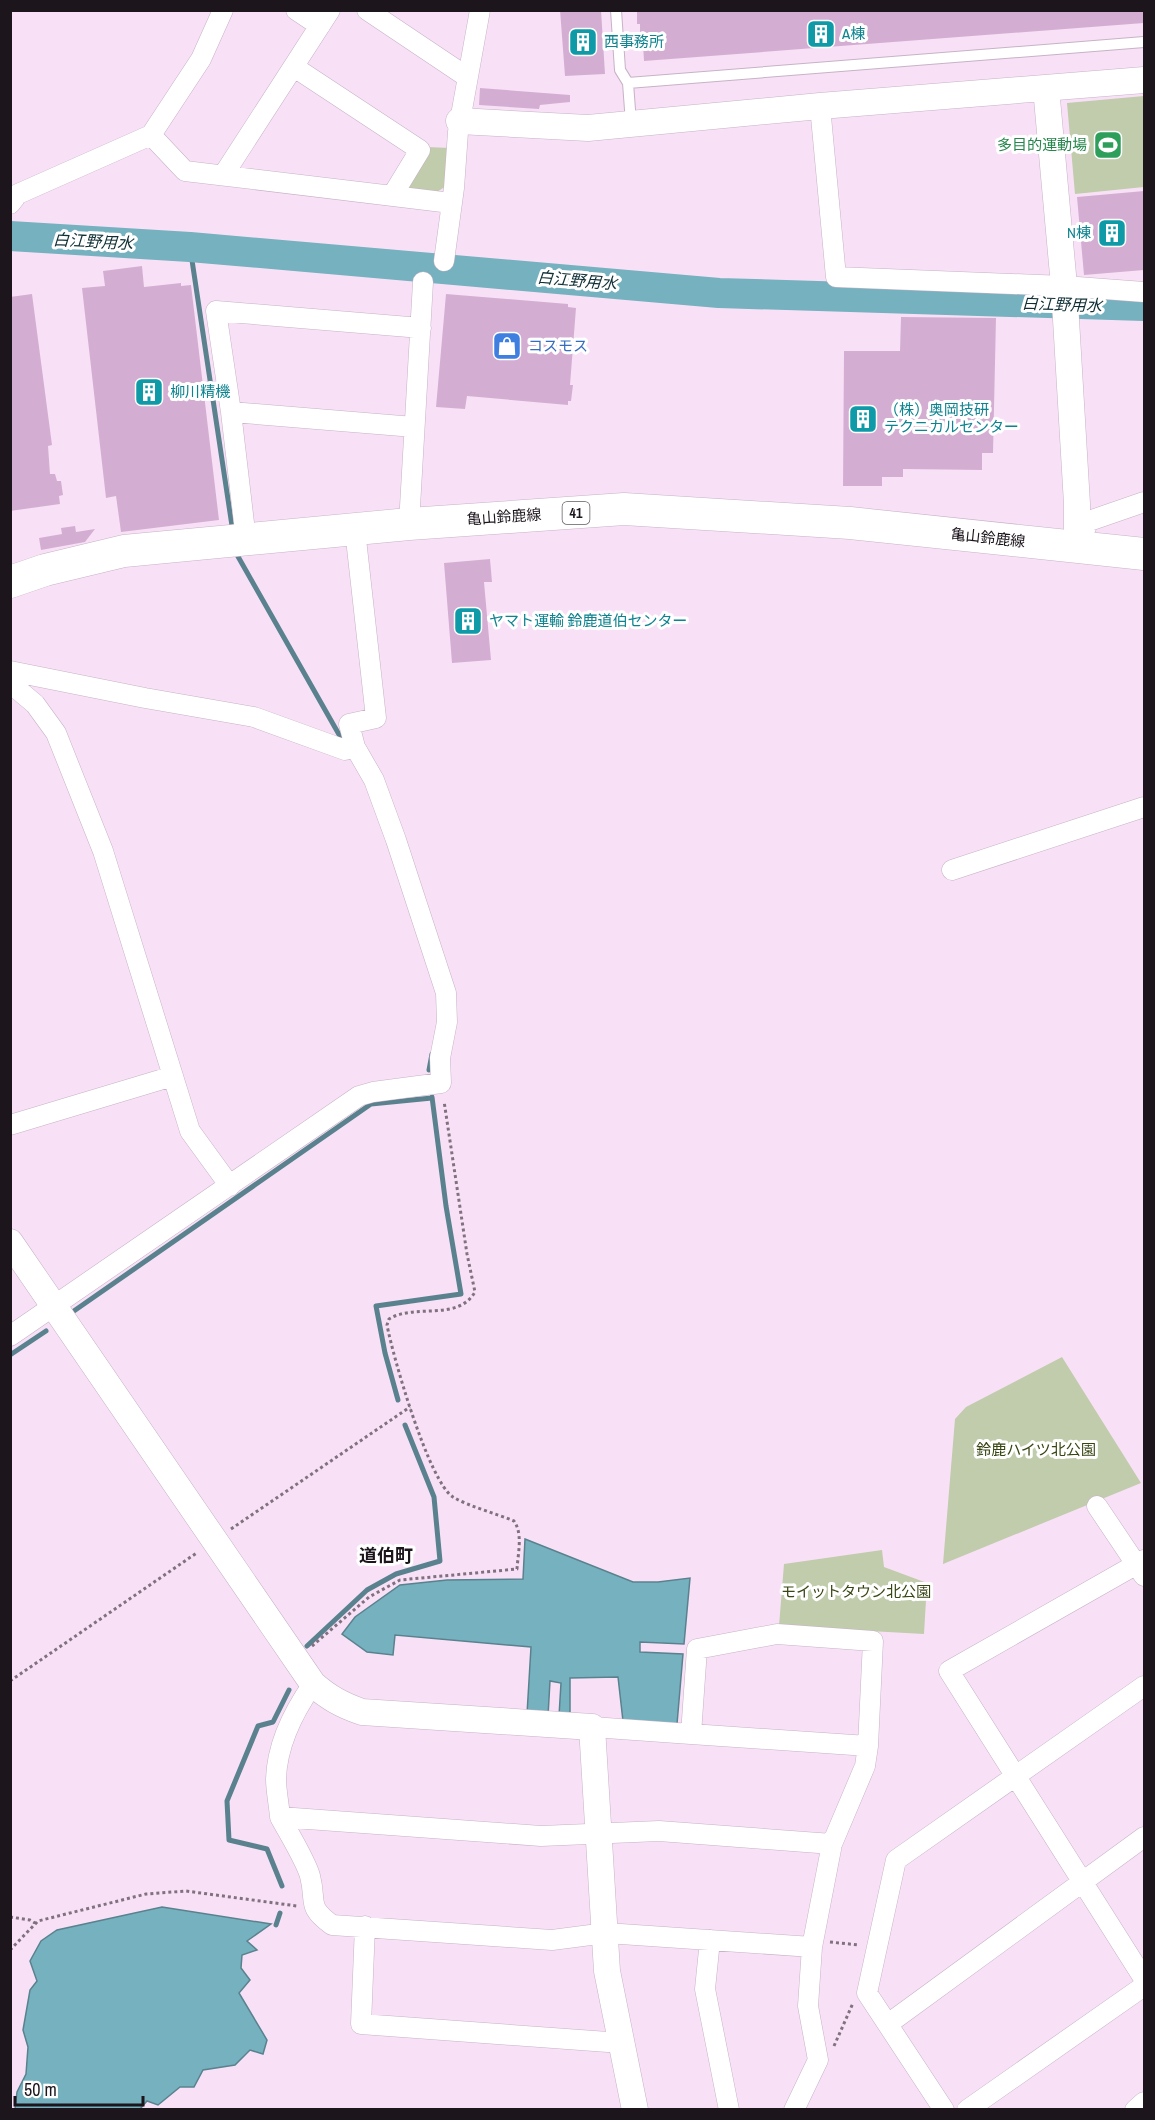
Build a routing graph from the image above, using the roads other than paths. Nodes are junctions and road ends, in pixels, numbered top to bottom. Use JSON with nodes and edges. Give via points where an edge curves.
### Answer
{"nodes":[{"id":1,"x":223,"y":10,"type":"edge"},
{"id":2,"x":296,"y":10,"type":"edge"},
{"id":3,"x":367,"y":10,"type":"edge"},
{"id":4,"x":480,"y":10,"type":"edge"},
{"id":5,"x":616,"y":10,"type":"edge"},
{"id":6,"x":325,"y":18,"type":"edge"},
{"id":7,"x":1144,"y":42,"type":"edge"},
{"id":8,"x":294,"y":67,"type":"junction"},
{"id":9,"x":467,"y":77,"type":"junction"},
{"id":10,"x":1144,"y":80,"type":"edge"},
{"id":11,"x":628,"y":83,"type":"junction"},
{"id":12,"x":1046,"y":88,"type":"junction"},
{"id":13,"x":820,"y":106,"type":"junction"},
{"id":14,"x":459,"y":121,"type":"junction"},
{"id":15,"x":631,"y":124,"type":"junction"},
{"id":16,"x":151,"y":135,"type":"junction"},
{"id":17,"x":224,"y":174,"type":"junction"},
{"id":18,"x":392,"y":196,"type":"junction"},
{"id":19,"x":451,"y":203,"type":"junction"},
{"id":20,"x":10,"y":204,"type":"edge"},
{"id":21,"x":444,"y":261,"type":"dead end"},
{"id":22,"x":423,"y":282,"type":"dead end"},
{"id":23,"x":1144,"y":292,"type":"edge"},
{"id":24,"x":1064,"y":298,"type":"junction"},
{"id":25,"x":421,"y":328,"type":"junction"},
{"id":26,"x":231,"y":412,"type":"junction"},
{"id":27,"x":414,"y":427,"type":"junction"},
{"id":28,"x":1144,"y":502,"type":"edge"},
{"id":29,"x":408,"y":524,"type":"junction"},
{"id":30,"x":355,"y":530,"type":"junction"},
{"id":31,"x":246,"y":540,"type":"junction"},
{"id":32,"x":1077,"y":547,"type":"junction"},
{"id":33,"x":1144,"y":554,"type":"edge"},
{"id":34,"x":10,"y":582,"type":"edge"},
{"id":35,"x":10,"y":671,"type":"edge"},
{"id":36,"x":10,"y":683,"type":"edge"},
{"id":37,"x":355,"y":747,"type":"junction"},
{"id":38,"x":1144,"y":807,"type":"edge"},
{"id":39,"x":952,"y":870,"type":"dead end"},
{"id":40,"x":172,"y":1076,"type":"junction"},
{"id":41,"x":10,"y":1125,"type":"edge"},
{"id":42,"x":230,"y":1186,"type":"junction"},
{"id":43,"x":10,"y":1242,"type":"edge"},
{"id":44,"x":55,"y":1307,"type":"junction"},
{"id":45,"x":10,"y":1336,"type":"edge"},
{"id":46,"x":1097,"y":1506,"type":"dead end"},
{"id":47,"x":1142,"y":1567,"type":"edge"},
{"id":48,"x":307,"y":1673,"type":"junction"},
{"id":49,"x":1144,"y":1686,"type":"edge"},
{"id":50,"x":592,"y":1727,"type":"junction"},
{"id":51,"x":691,"y":1734,"type":"junction"},
{"id":52,"x":868,"y":1746,"type":"junction"},
{"id":53,"x":1016,"y":1777,"type":"junction"},
{"id":54,"x":280,"y":1817,"type":"junction"},
{"id":55,"x":599,"y":1833,"type":"junction"},
{"id":56,"x":1144,"y":1837,"type":"edge"},
{"id":57,"x":832,"y":1844,"type":"junction"},
{"id":58,"x":1082,"y":1882,"type":"junction"},
{"id":59,"x":365,"y":1926,"type":"junction"},
{"id":60,"x":606,"y":1933,"type":"junction"},
{"id":61,"x":710,"y":1940,"type":"junction"},
{"id":62,"x":813,"y":1944,"type":"junction"},
{"id":63,"x":1144,"y":1979,"type":"edge"},
{"id":64,"x":1144,"y":1986,"type":"edge"},
{"id":65,"x":888,"y":2024,"type":"junction"},
{"id":66,"x":622,"y":2042,"type":"junction"},
{"id":67,"x":1144,"y":2102,"type":"edge"},
{"id":68,"x":635,"y":2109,"type":"edge"},
{"id":69,"x":729,"y":2109,"type":"edge"},
{"id":70,"x":794,"y":2109,"type":"edge"},
{"id":71,"x":944,"y":2109,"type":"edge"},
{"id":72,"x":967,"y":2109,"type":"edge"},
{"id":73,"x":1135,"y":2109,"type":"edge"}],
"edges":[{"from":1,"to":16,"type":"street","via":[[201,59]]},
{"from":2,"to":6,"type":"street"},
{"from":3,"to":9,"type":"street"},
{"from":4,"to":9,"type":"street"},
{"from":5,"to":11,"type":"lane","via":[[620,70]]},
{"from":6,"to":8,"type":"street"},
{"from":7,"to":11,"type":"lane"},
{"from":8,"to":17,"type":"street"},
{"from":8,"to":18,"type":"street","via":[[420,150]]},
{"from":9,"to":14,"type":"street"},
{"from":10,"to":12,"type":"street"},
{"from":11,"to":15,"type":"lane"},
{"from":12,"to":13,"type":"street"},
{"from":12,"to":24,"type":"street"},
{"from":13,"to":15,"type":"street"},
{"from":13,"to":24,"type":"street","via":[[836,277]]},
{"from":14,"to":15,"type":"street","via":[[588,128]]},
{"from":14,"to":19,"type":"street"},
{"from":16,"to":17,"type":"street","via":[[185,171]]},
{"from":16,"to":20,"type":"street","via":[[18,194]]},
{"from":17,"to":18,"type":"street"},
{"from":18,"to":19,"type":"street"},
{"from":19,"to":21,"type":"street"},
{"from":22,"to":25,"type":"street"},
{"from":23,"to":24,"type":"street"},
{"from":24,"to":32,"type":"street"},
{"from":25,"to":26,"type":"street","via":[[216,310]]},
{"from":25,"to":27,"type":"street"},
{"from":26,"to":27,"type":"street"},
{"from":26,"to":31,"type":"street"},
{"from":27,"to":29,"type":"street"},
{"from":28,"to":32,"type":"street","via":[[1089,520]]},
{"from":29,"to":30,"type":"main road","name":"亀山鈴鹿線","number":"41"},
{"from":29,"to":32,"type":"main road","name":"亀山鈴鹿線","number":"41","via":[[624,509],[850,523]]},
{"from":30,"to":31,"type":"main road","name":"亀山鈴鹿線","number":"41"},
{"from":30,"to":37,"type":"street","via":[[376,718],[349,724]]},
{"from":31,"to":34,"type":"main road","name":"亀山鈴鹿線","number":"41","via":[[124,552]]},
{"from":32,"to":33,"type":"main road","name":"亀山鈴鹿線","number":"41"},
{"from":35,"to":37,"type":"street","via":[[254,717],[345,750]]},
{"from":36,"to":40,"type":"street","via":[[35,704],[56,733],[103,851]]},
{"from":37,"to":42,"type":"street","via":[[374,780],[446,993],[441,1083],[359,1096]]},
{"from":38,"to":39,"type":"street"},
{"from":40,"to":41,"type":"street"},
{"from":40,"to":42,"type":"street","via":[[190,1131]]},
{"from":42,"to":44,"type":"street"},
{"from":43,"to":44,"type":"street"},
{"from":44,"to":45,"type":"street"},
{"from":44,"to":48,"type":"street"},
{"from":46,"to":47,"type":"street"},
{"from":47,"to":53,"type":"street","via":[[949,1671]]},
{"from":48,"to":50,"type":"street","via":[[327,1697],[362,1712]]},
{"from":48,"to":54,"type":"street","via":[[302,1700],[280,1747],[276,1779]]},
{"from":49,"to":53,"type":"street"},
{"from":50,"to":51,"type":"street"},
{"from":50,"to":55,"type":"street"},
{"from":51,"to":52,"type":"street"},
{"from":51,"to":52,"type":"street","via":[[697,1649],[777,1634],[819,1636],[873,1641]]},
{"from":52,"to":57,"type":"street","via":[[865,1766]]},
{"from":53,"to":58,"type":"street"},
{"from":53,"to":65,"type":"street","via":[[896,1860],[867,1993]]},
{"from":54,"to":55,"type":"street","via":[[541,1836]]},
{"from":54,"to":59,"type":"street","via":[[310,1876],[313,1905],[320,1916],[332,1925]]},
{"from":55,"to":57,"type":"street","via":[[659,1831]]},
{"from":55,"to":60,"type":"street"},
{"from":56,"to":58,"type":"street"},
{"from":57,"to":62,"type":"street"},
{"from":58,"to":63,"type":"street"},
{"from":58,"to":65,"type":"street"},
{"from":59,"to":60,"type":"street","via":[[552,1940]]},
{"from":59,"to":66,"type":"street","via":[[361,2024]]},
{"from":60,"to":61,"type":"street"},
{"from":60,"to":66,"type":"street","via":[[607,1971]]},
{"from":61,"to":62,"type":"street"},
{"from":61,"to":69,"type":"street","via":[[705,1989]]},
{"from":62,"to":70,"type":"street","via":[[808,2006],[818,2060]]},
{"from":64,"to":72,"type":"street"},
{"from":65,"to":71,"type":"street"},
{"from":66,"to":68,"type":"street"},
{"from":67,"to":73,"type":"street"}]}
